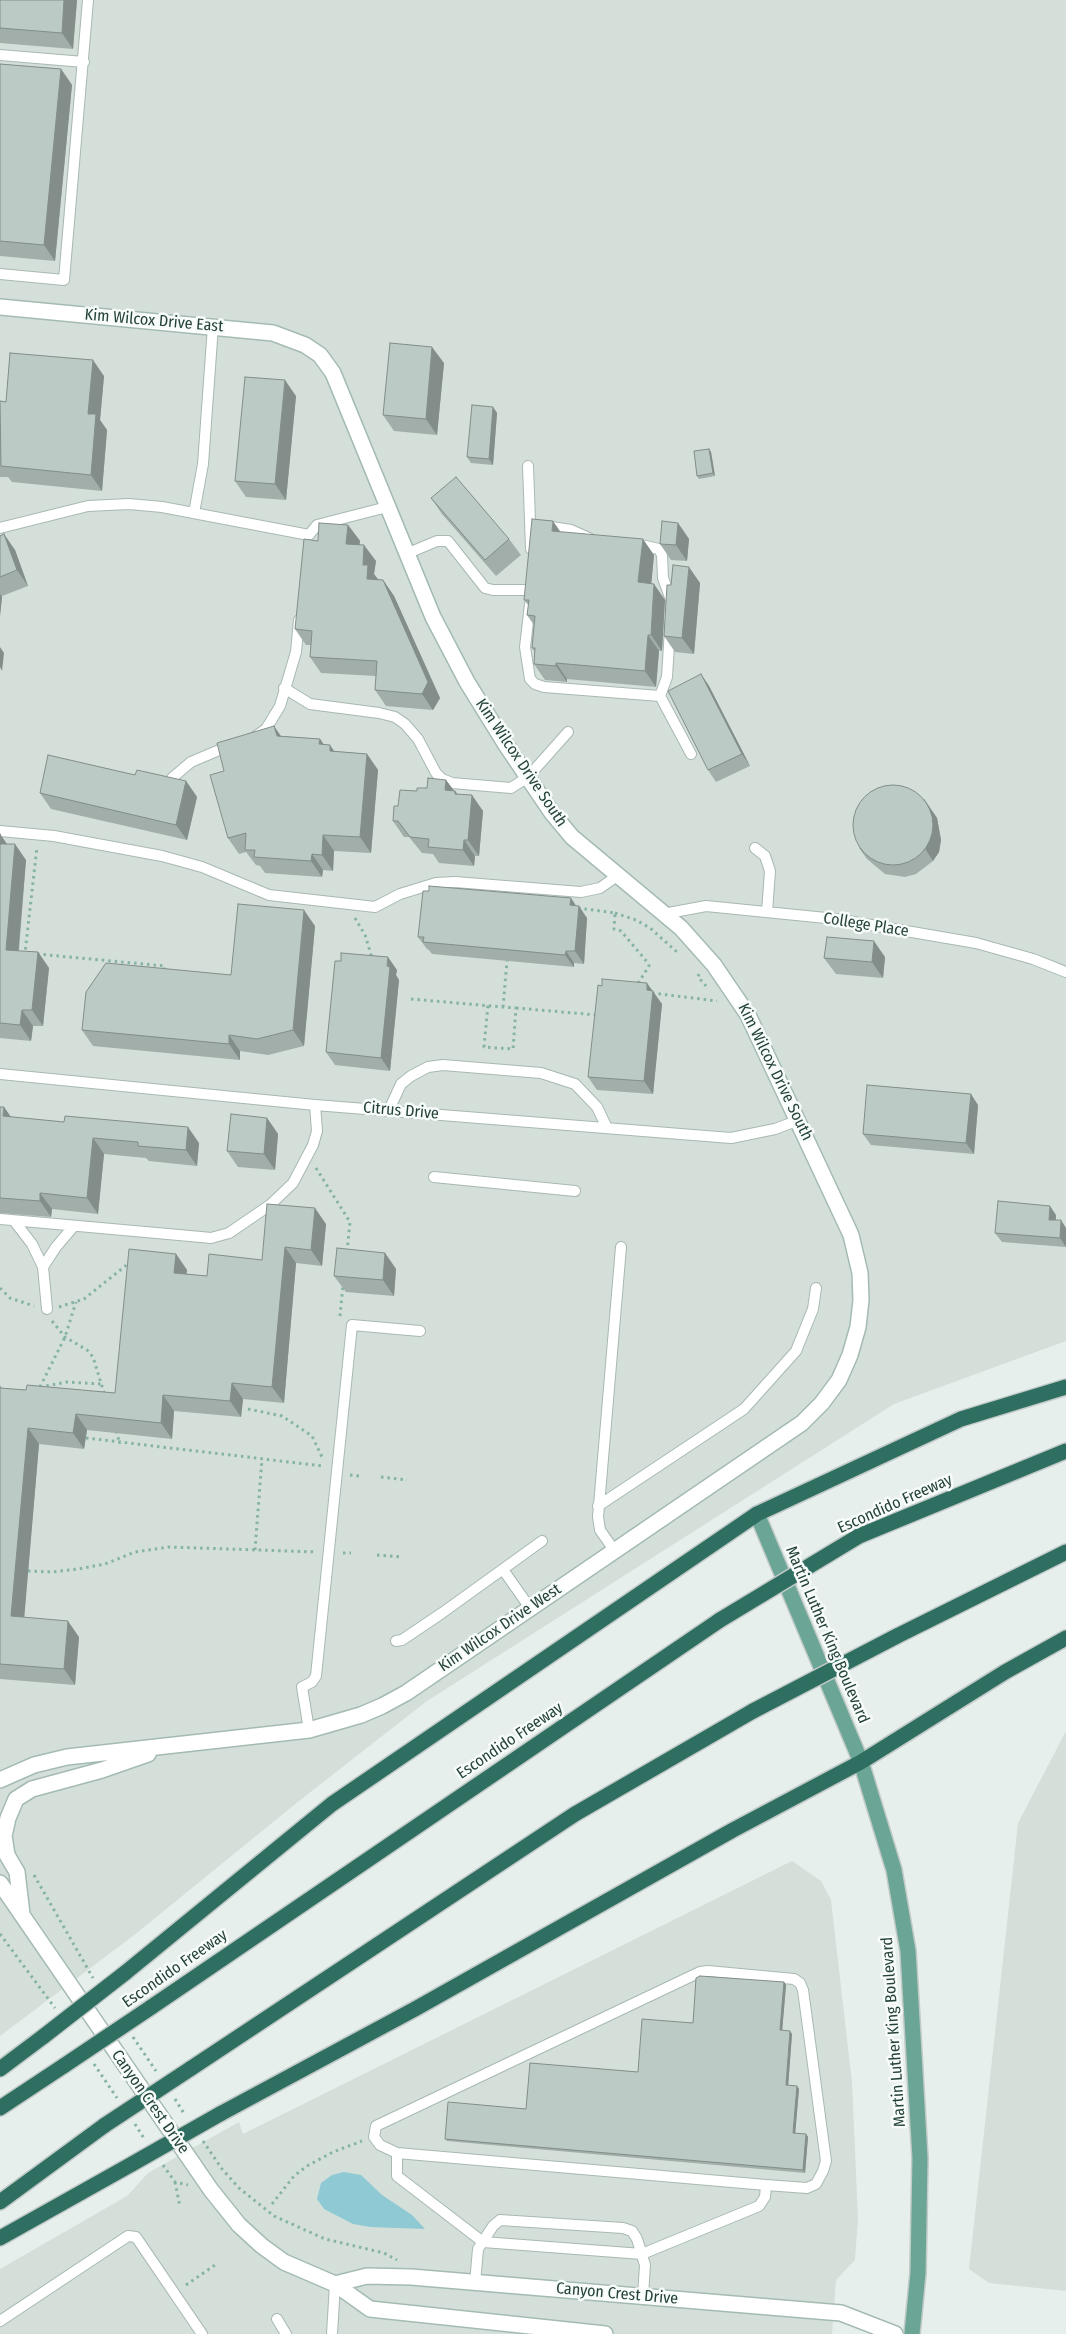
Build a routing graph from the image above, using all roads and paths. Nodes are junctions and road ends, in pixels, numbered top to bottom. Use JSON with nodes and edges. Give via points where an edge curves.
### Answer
{"nodes":[{"id":1,"x":88,"y":0,"type":"edge"},
{"id":2,"x":0,"y":55,"type":"edge"},
{"id":3,"x":84,"y":62,"type":"junction"},
{"id":4,"x":0,"y":274,"type":"edge"},
{"id":5,"x":0,"y":307,"type":"edge"},
{"id":6,"x":213,"y":326,"type":"junction"},
{"id":7,"x":305,"y":345,"type":"joint"},
{"id":8,"x":528,"y":466,"type":"dead end"},
{"id":9,"x":387,"y":507,"type":"junction"},
{"id":10,"x":194,"y":513,"type":"junction"},
{"id":11,"x":530,"y":524,"type":"junction"},
{"id":12,"x":0,"y":528,"type":"edge"},
{"id":13,"x":600,"y":539,"type":"edge"},
{"id":14,"x":626,"y":543,"type":"edge"},
{"id":15,"x":406,"y":554,"type":"junction"},
{"id":16,"x":531,"y":563,"type":"edge"},
{"id":17,"x":301,"y":606,"type":"edge"},
{"id":18,"x":284,"y":688,"type":"junction"},
{"id":19,"x":660,"y":696,"type":"junction"},
{"id":20,"x":568,"y":732,"type":"dead end"},
{"id":21,"x":691,"y":754,"type":"edge"},
{"id":22,"x":528,"y":777,"type":"junction"},
{"id":23,"x":172,"y":778,"type":"edge"},
{"id":24,"x":0,"y":831,"type":"edge"},
{"id":25,"x":38,"y":835,"type":"junction"},
{"id":26,"x":755,"y":848,"type":"dead end"},
{"id":27,"x":617,"y":876,"type":"junction"},
{"id":28,"x":347,"y":904,"type":"junction"},
{"id":29,"x":570,"y":908,"type":"edge"},
{"id":30,"x":767,"y":912,"type":"junction"},
{"id":31,"x":615,"y":913,"type":"junction"},
{"id":32,"x":662,"y":914,"type":"junction"},
{"id":33,"x":682,"y":956,"type":"dead end"},
{"id":34,"x":507,"y":961,"type":"edge"},
{"id":35,"x":374,"y":966,"type":"edge"},
{"id":36,"x":694,"y":969,"type":"dead end"},
{"id":37,"x":1066,"y":972,"type":"edge"},
{"id":38,"x":164,"y":981,"type":"edge"},
{"id":39,"x":708,"y":989,"type":"dead end"},
{"id":40,"x":637,"y":991,"type":"edge"},
{"id":41,"x":646,"y":992,"type":"edge"},
{"id":42,"x":713,"y":996,"type":"dead end"},
{"id":43,"x":411,"y":999,"type":"dead end"},
{"id":44,"x":488,"y":1006,"type":"junction"},
{"id":45,"x":503,"y":1007,"type":"junction"},
{"id":46,"x":516,"y":1008,"type":"junction"},
{"id":47,"x":597,"y":1016,"type":"edge"},
{"id":48,"x":0,"y":1074,"type":"edge"},
{"id":49,"x":315,"y":1105,"type":"junction"},
{"id":50,"x":389,"y":1110,"type":"junction"},
{"id":51,"x":799,"y":1120,"type":"junction"},
{"id":52,"x":608,"y":1128,"type":"junction"},
{"id":53,"x":306,"y":1160,"type":"junction"},
{"id":54,"x":434,"y":1178,"type":"dead end"},
{"id":55,"x":575,"y":1191,"type":"dead end"},
{"id":56,"x":0,"y":1220,"type":"edge"},
{"id":57,"x":15,"y":1222,"type":"junction"},
{"id":58,"x":73,"y":1227,"type":"junction"},
{"id":59,"x":621,"y":1247,"type":"dead end"},
{"id":60,"x":346,"y":1257,"type":"edge"},
{"id":61,"x":131,"y":1262,"type":"edge"},
{"id":62,"x":44,"y":1267,"type":"junction"},
{"id":63,"x":860,"y":1273,"type":"joint"},
{"id":64,"x":0,"y":1288,"type":"edge"},
{"id":65,"x":816,"y":1288,"type":"dead end"},
{"id":66,"x":76,"y":1301,"type":"junction"},
{"id":67,"x":47,"y":1309,"type":"junction"},
{"id":68,"x":420,"y":1331,"type":"dead end"},
{"id":69,"x":65,"y":1337,"type":"junction"},
{"id":70,"x":102,"y":1384,"type":"junction"},
{"id":71,"x":40,"y":1387,"type":"junction"},
{"id":72,"x":1066,"y":1387,"type":"edge"},
{"id":73,"x":32,"y":1389,"type":"edge"},
{"id":74,"x":107,"y":1401,"type":"edge"},
{"id":75,"x":248,"y":1409,"type":"edge"},
{"id":76,"x":115,"y":1427,"type":"edge"},
{"id":77,"x":86,"y":1438,"type":"edge"},
{"id":78,"x":120,"y":1444,"type":"junction"},
{"id":79,"x":1066,"y":1451,"type":"edge"},
{"id":80,"x":262,"y":1459,"type":"junction"},
{"id":81,"x":380,"y":1478,"type":"dead end"},
{"id":82,"x":407,"y":1480,"type":"dead end"},
{"id":83,"x":598,"y":1506,"type":"junction"},
{"id":84,"x":757,"y":1514,"type":"junction"},
{"id":85,"x":542,"y":1541,"type":"dead end"},
{"id":86,"x":256,"y":1550,"type":"junction"},
{"id":87,"x":614,"y":1550,"type":"junction"},
{"id":88,"x":328,"y":1552,"type":"junction"},
{"id":89,"x":1066,"y":1552,"type":"edge"},
{"id":90,"x":351,"y":1553,"type":"dead end"},
{"id":91,"x":377,"y":1555,"type":"dead end"},
{"id":92,"x":402,"y":1557,"type":"dead end"},
{"id":93,"x":28,"y":1571,"type":"dead end"},
{"id":94,"x":504,"y":1571,"type":"junction"},
{"id":95,"x":530,"y":1608,"type":"junction"},
{"id":96,"x":1066,"y":1638,"type":"edge"},
{"id":97,"x":396,"y":1641,"type":"dead end"},
{"id":98,"x":309,"y":1730,"type":"junction"},
{"id":99,"x":169,"y":1746,"type":"junction"},
{"id":100,"x":861,"y":1762,"type":"junction"},
{"id":101,"x":0,"y":1780,"type":"edge"},
{"id":102,"x":32,"y":1871,"type":"dead end"},
{"id":103,"x":0,"y":1883,"type":"edge"},
{"id":104,"x":0,"y":1898,"type":"edge"},
{"id":105,"x":23,"y":1918,"type":"junction"},
{"id":106,"x":0,"y":1934,"type":"edge"},
{"id":107,"x":94,"y":1979,"type":"dead end"},
{"id":108,"x":58,"y":2011,"type":"dead end"},
{"id":109,"x":132,"y":2036,"type":"dead end"},
{"id":110,"x":91,"y":2060,"type":"dead end"},
{"id":111,"x":0,"y":2069,"type":"edge"},
{"id":112,"x":159,"y":2077,"type":"dead end"},
{"id":113,"x":170,"y":2093,"type":"dead end"},
{"id":114,"x":119,"y":2101,"type":"dead end"},
{"id":115,"x":0,"y":2108,"type":"edge"},
{"id":116,"x":130,"y":2117,"type":"dead end"},
{"id":117,"x":187,"y":2117,"type":"dead end"},
{"id":118,"x":198,"y":2134,"type":"dead end"},
{"id":119,"x":374,"y":2137,"type":"junction"},
{"id":120,"x":147,"y":2142,"type":"dead end"},
{"id":121,"x":397,"y":2153,"type":"junction"},
{"id":122,"x":158,"y":2158,"type":"dead end"},
{"id":123,"x":175,"y":2182,"type":"junction"},
{"id":124,"x":766,"y":2185,"type":"junction"},
{"id":125,"x":211,"y":2190,"type":"junction"},
{"id":126,"x":0,"y":2202,"type":"edge"},
{"id":127,"x":272,"y":2204,"type":"dead end"},
{"id":128,"x":180,"y":2207,"type":"dead end"},
{"id":129,"x":0,"y":2238,"type":"edge"},
{"id":130,"x":483,"y":2242,"type":"junction"},
{"id":131,"x":642,"y":2254,"type":"junction"},
{"id":132,"x":401,"y":2262,"type":"dead end"},
{"id":133,"x":218,"y":2263,"type":"dead end"},
{"id":134,"x":475,"y":2283,"type":"junction"},
{"id":135,"x":335,"y":2284,"type":"junction"},
{"id":136,"x":186,"y":2285,"type":"dead end"},
{"id":137,"x":643,"y":2296,"type":"junction"},
{"id":138,"x":277,"y":2319,"type":"dead end"},
{"id":139,"x":0,"y":2321,"type":"edge"},
{"id":140,"x":202,"y":2334,"type":"edge"},
{"id":141,"x":286,"y":2334,"type":"edge"},
{"id":142,"x":332,"y":2334,"type":"edge"},
{"id":143,"x":605,"y":2334,"type":"edge"},
{"id":144,"x":895,"y":2334,"type":"edge"},
{"id":145,"x":912,"y":2334,"type":"edge"}],
"edges":[{"from":1,"to":3,"type":"lane"},
{"from":2,"to":3,"type":"lane"},
{"from":3,"to":4,"type":"lane","via":[[64,280]]},
{"from":5,"to":6,"type":"street","name":"Kim Wilcox Drive East"},
{"from":6,"to":7,"type":"street","name":"Kim Wilcox Drive East","via":[[273,333]]},
{"from":6,"to":10,"type":"lane","via":[[203,464]]},
{"from":7,"to":9,"type":"street","name":"Kim Wilcox Drive South","via":[[320,355],[333,373]]},
{"from":8,"to":11,"type":"lane"},
{"from":9,"to":10,"type":"lane","via":[[317,525],[308,538]]},
{"from":9,"to":15,"type":"street","name":"Kim Wilcox Drive South"},
{"from":10,"to":12,"type":"lane","via":[[128,504],[88,506]]},
{"from":11,"to":13,"type":"lane","via":[[571,530],[586,538]]},
{"from":11,"to":16,"type":"lane"},
{"from":14,"to":19,"type":"lane","via":[[659,549],[663,578],[672,597],[667,677]]},
{"from":15,"to":19,"type":"lane","via":[[437,541],[448,541],[485,588],[493,590],[530,585],[525,647],[530,679],[535,684]]},
{"from":15,"to":22,"type":"street","name":"Kim Wilcox Drive South","via":[[433,617],[467,682]]},
{"from":17,"to":18,"type":"lane","via":[[296,652]]},
{"from":18,"to":22,"type":"lane","via":[[310,704],[395,717],[418,739],[442,779],[452,783],[511,788]]},
{"from":18,"to":23,"type":"lane","via":[[276,715],[266,728],[246,742],[209,752]]},
{"from":19,"to":21,"type":"lane"},
{"from":20,"to":22,"type":"lane"},
{"from":22,"to":27,"type":"street","name":"Kim Wilcox Drive South","via":[[572,837]]},
{"from":24,"to":25,"type":"lane"},
{"from":25,"to":28,"type":"lane","via":[[162,856],[202,867],[269,895]]},
{"from":25,"to":38,"type":"path","via":[[25,953],[165,966]]},
{"from":26,"to":30,"type":"lane","via":[[765,856],[770,871]]},
{"from":27,"to":28,"type":"lane","via":[[600,888],[582,892],[455,882],[436,883],[400,894],[376,908]]},
{"from":27,"to":32,"type":"street","name":"Kim Wilcox Drive South"},
{"from":28,"to":35,"type":"path","via":[[364,935]]},
{"from":29,"to":31,"type":"path"},
{"from":30,"to":32,"type":"lane","name":"College Place","via":[[706,906]]},
{"from":30,"to":37,"type":"lane","name":"College Place","via":[[836,919],[976,944],[1033,959]]},
{"from":31,"to":33,"type":"path","via":[[650,928]]},
{"from":31,"to":40,"type":"path","via":[[614,929],[621,931],[649,966],[637,984]]},
{"from":32,"to":51,"type":"street","name":"Kim Wilcox Drive South","via":[[681,928],[730,985],[748,1014]]},
{"from":34,"to":45,"type":"path"},
{"from":36,"to":39,"type":"path"},
{"from":41,"to":42,"type":"path","via":[[718,1002]]},
{"from":43,"to":44,"type":"path"},
{"from":44,"to":45,"type":"path"},
{"from":44,"to":46,"type":"path","via":[[484,1047],[513,1049]]},
{"from":45,"to":46,"type":"path"},
{"from":46,"to":47,"type":"path"},
{"from":48,"to":49,"type":"lane","name":"Citrus Drive"},
{"from":49,"to":50,"type":"lane","name":"Citrus Drive"},
{"from":49,"to":53,"type":"lane","via":[[317,1132]]},
{"from":50,"to":52,"type":"lane","name":"Citrus Drive"},
{"from":50,"to":52,"type":"lane","via":[[401,1084],[428,1067],[443,1065],[541,1073],[575,1084],[597,1107]]},
{"from":51,"to":52,"type":"lane","name":"Citrus Drive","via":[[775,1129],[731,1138]]},
{"from":51,"to":63,"type":"street","name":"Kim Wilcox Drive South","via":[[851,1235]]},
{"from":53,"to":58,"type":"lane","via":[[293,1183],[276,1200],[229,1234],[212,1238]]},
{"from":53,"to":60,"type":"path","via":[[317,1169],[350,1222]]},
{"from":54,"to":55,"type":"lane"},
{"from":56,"to":57,"type":"lane"},
{"from":57,"to":58,"type":"lane"},
{"from":57,"to":62,"type":"lane"},
{"from":58,"to":62,"type":"lane"},
{"from":59,"to":83,"type":"lane"},
{"from":61,"to":66,"type":"path","via":[[84,1299]]},
{"from":62,"to":67,"type":"lane"},
{"from":63,"to":87,"type":"street","name":"Kim Wilcox Drive West","via":[[858,1327],[850,1355],[839,1380],[822,1404],[802,1423]]},
{"from":64,"to":67,"type":"path","via":[[10,1298]]},
{"from":65,"to":83,"type":"lane","via":[[813,1309],[796,1351],[744,1409]]},
{"from":66,"to":67,"type":"path"},
{"from":66,"to":69,"type":"path"},
{"from":67,"to":69,"type":"path","via":[[58,1331]]},
{"from":68,"to":88,"type":"lane","via":[[352,1325]]},
{"from":69,"to":70,"type":"path","via":[[93,1356]]},
{"from":69,"to":71,"type":"path"},
{"from":70,"to":71,"type":"path","via":[[68,1382]]},
{"from":70,"to":74,"type":"path"},
{"from":71,"to":73,"type":"path"},
{"from":72,"to":84,"type":"highway","via":[[961,1419]]},
{"from":75,"to":80,"type":"path","via":[[282,1416],[312,1436],[327,1466]]},
{"from":76,"to":78,"type":"path"},
{"from":77,"to":78,"type":"path"},
{"from":78,"to":80,"type":"path"},
{"from":79,"to":115,"type":"highway","name":"Escondido Freeway","bridge":true,"via":[[859,1536],[720,1620]]},
{"from":80,"to":86,"type":"path"},
{"from":81,"to":82,"type":"path"},
{"from":83,"to":87,"type":"lane","via":[[600,1530]]},
{"from":84,"to":100,"type":"main road","name":"Martin Luther King Boulevard"},
{"from":84,"to":111,"type":"highway","bridge":true,"via":[[332,1804],[125,1973]]},
{"from":85,"to":94,"type":"lane"},
{"from":86,"to":88,"type":"path"},
{"from":86,"to":93,"type":"path","via":[[169,1547],[135,1552],[105,1564],[78,1569]]},
{"from":87,"to":95,"type":"street","name":"Kim Wilcox Drive West"},
{"from":88,"to":90,"type":"path"},
{"from":88,"to":98,"type":"lane","via":[[316,1676],[302,1687]]},
{"from":89,"to":126,"type":"highway","bridge":true,"via":[[753,1711],[575,1814],[105,2125]]},
{"from":91,"to":92,"type":"path"},
{"from":94,"to":95,"type":"lane"},
{"from":94,"to":97,"type":"lane"},
{"from":95,"to":98,"type":"street","name":"Kim Wilcox Drive West","via":[[406,1693],[354,1718]]},
{"from":96,"to":100,"type":"highway"},
{"from":98,"to":99,"type":"street","name":"Kim Wilcox Drive West"},
{"from":99,"to":101,"type":"street","name":"Kim Wilcox Drive West","via":[[66,1757],[34,1765]]},
{"from":99,"to":105,"type":"street","via":[[102,1770],[32,1789],[16,1799],[4,1836],[7,1855],[17,1872]]},
{"from":100,"to":129,"type":"highway","bridge":true},
{"from":100,"to":145,"type":"main road","name":"Martin Luther King Boulevard","via":[[894,1870],[908,1951],[920,2158],[918,2273]]},
{"from":102,"to":107,"type":"path"},
{"from":103,"to":105,"type":"street","name":"Canyon Crest Drive"},
{"from":104,"to":105,"type":"street"},
{"from":105,"to":125,"type":"street","name":"Canyon Crest Drive"},
{"from":106,"to":108,"type":"path"},
{"from":109,"to":112,"type":"path"},
{"from":110,"to":114,"type":"path"},
{"from":113,"to":117,"type":"path"},
{"from":116,"to":120,"type":"path"},
{"from":118,"to":132,"type":"path","via":[[239,2188],[274,2216],[325,2239],[384,2253]]},
{"from":119,"to":121,"type":"lane","via":[[380,2145]]},
{"from":119,"to":124,"type":"lane","via":[[376,2126],[700,1972],[794,1979],[803,1990],[826,2161],[816,2184],[807,2188]]},
{"from":119,"to":127,"type":"path","via":[[333,2152],[307,2166],[294,2176]]},
{"from":121,"to":124,"type":"lane"},
{"from":121,"to":130,"type":"lane","via":[[397,2176]]},
{"from":122,"to":123,"type":"path"},
{"from":123,"to":125,"type":"path"},
{"from":123,"to":128,"type":"path"},
{"from":124,"to":131,"type":"lane","via":[[765,2197],[758,2206]]},
{"from":125,"to":135,"type":"street","name":"Canyon Crest Drive","via":[[239,2225],[262,2246],[284,2262]]},
{"from":130,"to":131,"type":"lane"},
{"from":130,"to":131,"type":"lane","via":[[500,2220],[614,2228],[632,2231]]},
{"from":130,"to":134,"type":"lane","via":[[478,2249]]},
{"from":131,"to":137,"type":"lane","via":[[645,2264]]},
{"from":133,"to":136,"type":"path"},
{"from":134,"to":135,"type":"street","name":"Canyon Crest Drive","via":[[367,2276]]},
{"from":134,"to":137,"type":"street","name":"Canyon Crest Drive"},
{"from":135,"to":142,"type":"lane"},
{"from":135,"to":143,"type":"street","name":"Canyon Crest Drive","via":[[370,2309]]},
{"from":137,"to":144,"type":"street","name":"Canyon Crest Drive","via":[[841,2313]]},
{"from":138,"to":141,"type":"lane"},
{"from":139,"to":140,"type":"lane","via":[[128,2236],[136,2237]]}]}
